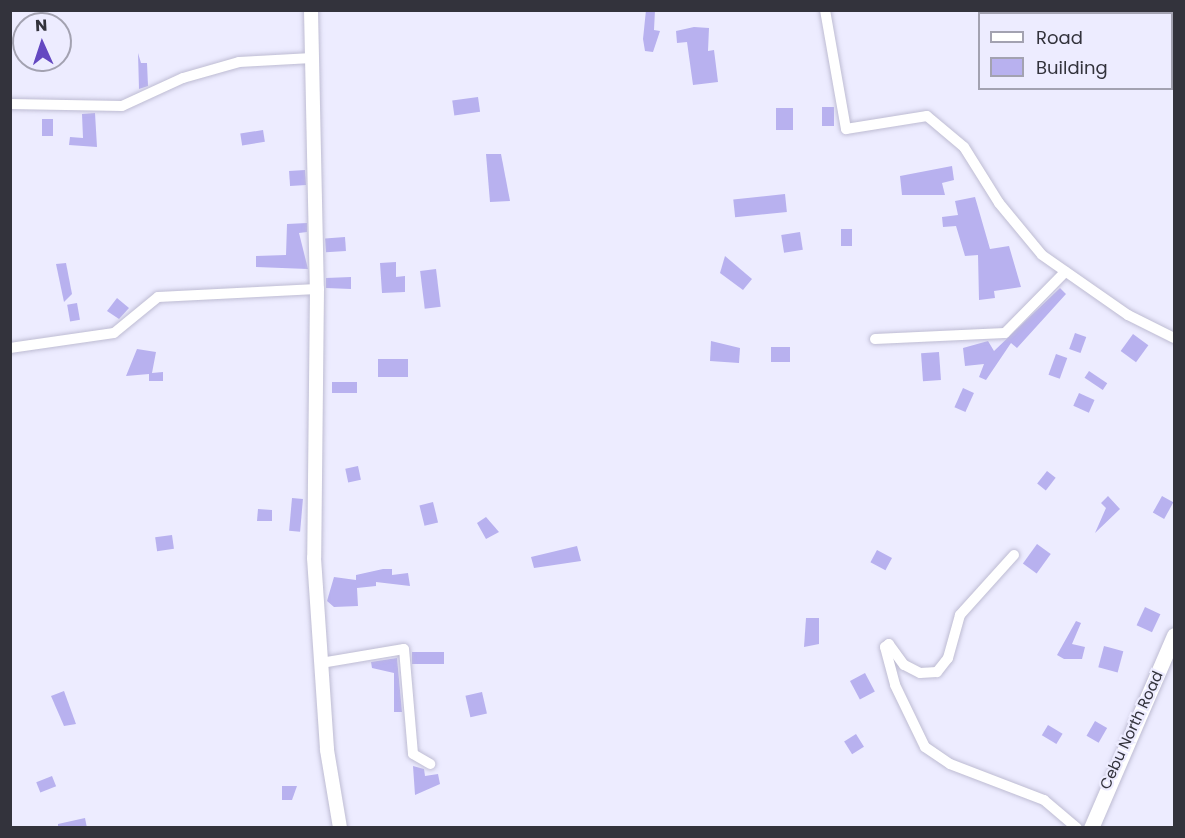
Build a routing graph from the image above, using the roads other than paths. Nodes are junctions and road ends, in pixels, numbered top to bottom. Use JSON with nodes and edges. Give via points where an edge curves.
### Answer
{"nodes":[{"id":1,"x":311,"y":10,"type":"edge"},
{"id":2,"x":825,"y":10,"type":"edge"},
{"id":3,"x":312,"y":58,"type":"junction"},
{"id":4,"x":10,"y":104,"type":"edge"},
{"id":5,"x":1065,"y":272,"type":"junction"},
{"id":6,"x":317,"y":289,"type":"junction"},
{"id":7,"x":1174,"y":338,"type":"edge"},
{"id":8,"x":874,"y":339,"type":"dead end"},
{"id":9,"x":10,"y":348,"type":"edge"},
{"id":10,"x":1014,"y":555,"type":"dead end"},
{"id":11,"x":1174,"y":635,"type":"edge"},
{"id":12,"x":321,"y":663,"type":"junction"},
{"id":13,"x":430,"y":765,"type":"dead end"},
{"id":14,"x":340,"y":828,"type":"edge"},
{"id":15,"x":1077,"y":828,"type":"edge"},
{"id":16,"x":1092,"y":828,"type":"edge"}],
"edges":[{"from":1,"to":3,"type":"street"},
{"from":2,"to":5,"type":"street","via":[[846,129],[927,116],[964,147],[999,203],[1042,255]]},
{"from":3,"to":4,"type":"street","via":[[239,62],[183,78],[122,106]]},
{"from":3,"to":6,"type":"street"},
{"from":5,"to":7,"type":"street","via":[[1128,315]]},
{"from":5,"to":8,"type":"street","via":[[1005,333]]},
{"from":6,"to":9,"type":"street","via":[[158,297],[114,333]]},
{"from":6,"to":12,"type":"street","via":[[314,558]]},
{"from":10,"to":15,"type":"street","via":[[960,615],[948,658],[937,672],[920,673],[885,647],[895,685],[925,747],[950,764],[1044,800]]},
{"from":11,"to":16,"type":"main road","name":"Cebu North Road"},
{"from":12,"to":13,"type":"street","via":[[404,649],[413,754]]},
{"from":12,"to":14,"type":"street","via":[[327,750]]}]}
